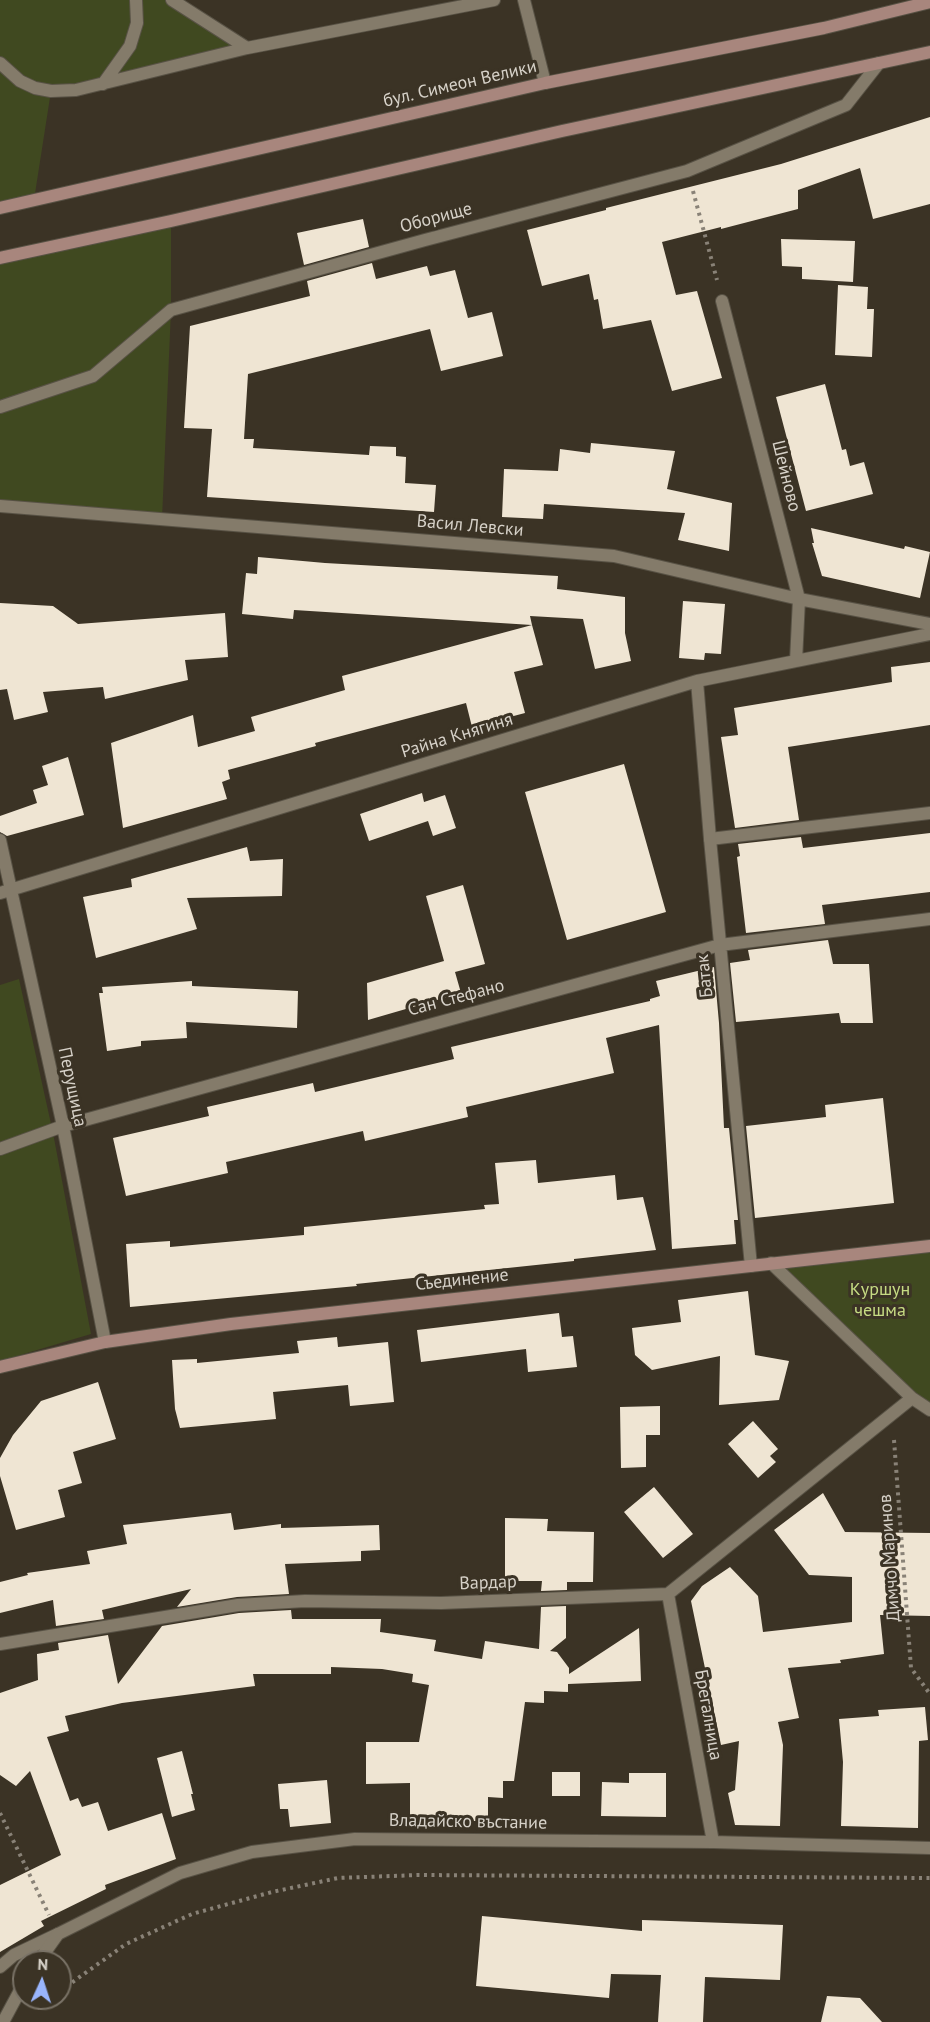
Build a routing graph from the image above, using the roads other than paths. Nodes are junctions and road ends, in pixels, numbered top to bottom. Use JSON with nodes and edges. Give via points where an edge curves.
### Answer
{"nodes":[{"id":1,"x":136,"y":0,"type":"edge"},
{"id":2,"x":172,"y":0,"type":"edge"},
{"id":3,"x":494,"y":0,"type":"edge"},
{"id":4,"x":524,"y":0,"type":"edge"},
{"id":5,"x":930,"y":2,"type":"edge"},
{"id":6,"x":247,"y":48,"type":"junction"},
{"id":7,"x":930,"y":52,"type":"edge"},
{"id":8,"x":0,"y":63,"type":"edge"},
{"id":9,"x":879,"y":63,"type":"junction"},
{"id":10,"x":545,"y":83,"type":"junction"},
{"id":11,"x":103,"y":84,"type":"junction"},
{"id":12,"x":0,"y":208,"type":"edge"},
{"id":13,"x":0,"y":258,"type":"edge"},
{"id":14,"x":722,"y":301,"type":"road end"},
{"id":15,"x":0,"y":407,"type":"edge"},
{"id":16,"x":0,"y":506,"type":"edge"},
{"id":17,"x":799,"y":599,"type":"junction"},
{"id":18,"x":930,"y":624,"type":"edge"},
{"id":19,"x":930,"y":633,"type":"edge"},
{"id":20,"x":796,"y":661,"type":"junction"},
{"id":21,"x":697,"y":681,"type":"junction"},
{"id":22,"x":930,"y":813,"type":"edge"},
{"id":23,"x":710,"y":839,"type":"junction"},
{"id":24,"x":0,"y":840,"type":"edge"},
{"id":25,"x":5,"y":892,"type":"edge"},
{"id":26,"x":930,"y":919,"type":"edge"},
{"id":27,"x":720,"y":945,"type":"junction"},
{"id":28,"x":63,"y":1126,"type":"junction"},
{"id":29,"x":0,"y":1149,"type":"edge"},
{"id":30,"x":930,"y":1246,"type":"edge"},
{"id":31,"x":771,"y":1263,"type":"junction"},
{"id":32,"x":751,"y":1266,"type":"junction"},
{"id":33,"x":105,"y":1342,"type":"junction"},
{"id":34,"x":0,"y":1367,"type":"edge"},
{"id":35,"x":912,"y":1398,"type":"junction"},
{"id":36,"x":930,"y":1410,"type":"edge"},
{"id":37,"x":668,"y":1593,"type":"junction"},
{"id":38,"x":0,"y":1644,"type":"edge"},
{"id":39,"x":713,"y":1842,"type":"junction"},
{"id":40,"x":930,"y":1848,"type":"edge"},
{"id":41,"x":58,"y":1934,"type":"junction"},
{"id":42,"x":47,"y":1950,"type":"edge"},
{"id":43,"x":0,"y":1968,"type":"edge"},
{"id":44,"x":12,"y":2005,"type":"edge"},
{"id":45,"x":3,"y":2022,"type":"edge"}],
"edges":[{"from":1,"to":11,"type":"street","via":[[137,23],[130,46]]},
{"from":2,"to":6,"type":"street"},
{"from":3,"to":6,"type":"street"},
{"from":4,"to":10,"type":"street"},
{"from":5,"to":10,"type":"main road","name":"бул. Симеон Велики","via":[[824,28]]},
{"from":6,"to":11,"type":"street"},
{"from":7,"to":9,"type":"main road"},
{"from":8,"to":11,"type":"street","via":[[20,81],[35,88],[76,90]]},
{"from":9,"to":13,"type":"main road"},
{"from":9,"to":15,"type":"street","name":"Оборище","via":[[846,105],[687,171],[171,310],[93,376]]},
{"from":10,"to":12,"type":"main road","name":"бул. Симеон Велики"},
{"from":14,"to":17,"type":"street","name":"Шейново"},
{"from":16,"to":17,"type":"street","name":"Васил Левски","via":[[614,556]]},
{"from":17,"to":18,"type":"street","name":"Васил Левски"},
{"from":17,"to":20,"type":"street","name":"Шейново"},
{"from":19,"to":20,"type":"street","name":"Райна Княгиня"},
{"from":20,"to":21,"type":"street","name":"Райна Княгиня"},
{"from":21,"to":23,"type":"street","name":"Батак"},
{"from":21,"to":25,"type":"street","name":"Райна Княгиня"},
{"from":22,"to":23,"type":"street"},
{"from":23,"to":27,"type":"street","name":"Батак"},
{"from":24,"to":25,"type":"street","name":"Перущица"},
{"from":25,"to":28,"type":"street","name":"Перущица"},
{"from":26,"to":27,"type":"street","name":"Сан Стефано"},
{"from":27,"to":28,"type":"street","name":"Сан Стефано"},
{"from":27,"to":32,"type":"street","name":"Батак"},
{"from":28,"to":29,"type":"street","name":"Сан Стефано"},
{"from":28,"to":33,"type":"street","name":"Перущица"},
{"from":30,"to":31,"type":"main road","name":"Съединение"},
{"from":31,"to":32,"type":"main road","name":"Съединение"},
{"from":31,"to":35,"type":"street"},
{"from":32,"to":33,"type":"main road","name":"Съединение","via":[[231,1324]]},
{"from":33,"to":34,"type":"main road","name":"Съединение"},
{"from":35,"to":36,"type":"street"},
{"from":35,"to":37,"type":"street"},
{"from":37,"to":38,"type":"street","name":"Вардар","via":[[441,1603],[305,1601],[238,1605]]},
{"from":37,"to":39,"type":"street","name":"Брегалница"},
{"from":39,"to":40,"type":"street","name":"Владайско въстание"},
{"from":39,"to":41,"type":"street","name":"Владайско въстание","via":[[355,1839],[252,1852],[180,1873]]},
{"from":41,"to":42,"type":"street","name":"Владайско въстание"},
{"from":41,"to":43,"type":"street","via":[[14,1955]]},
{"from":44,"to":45,"type":"street"}]}
